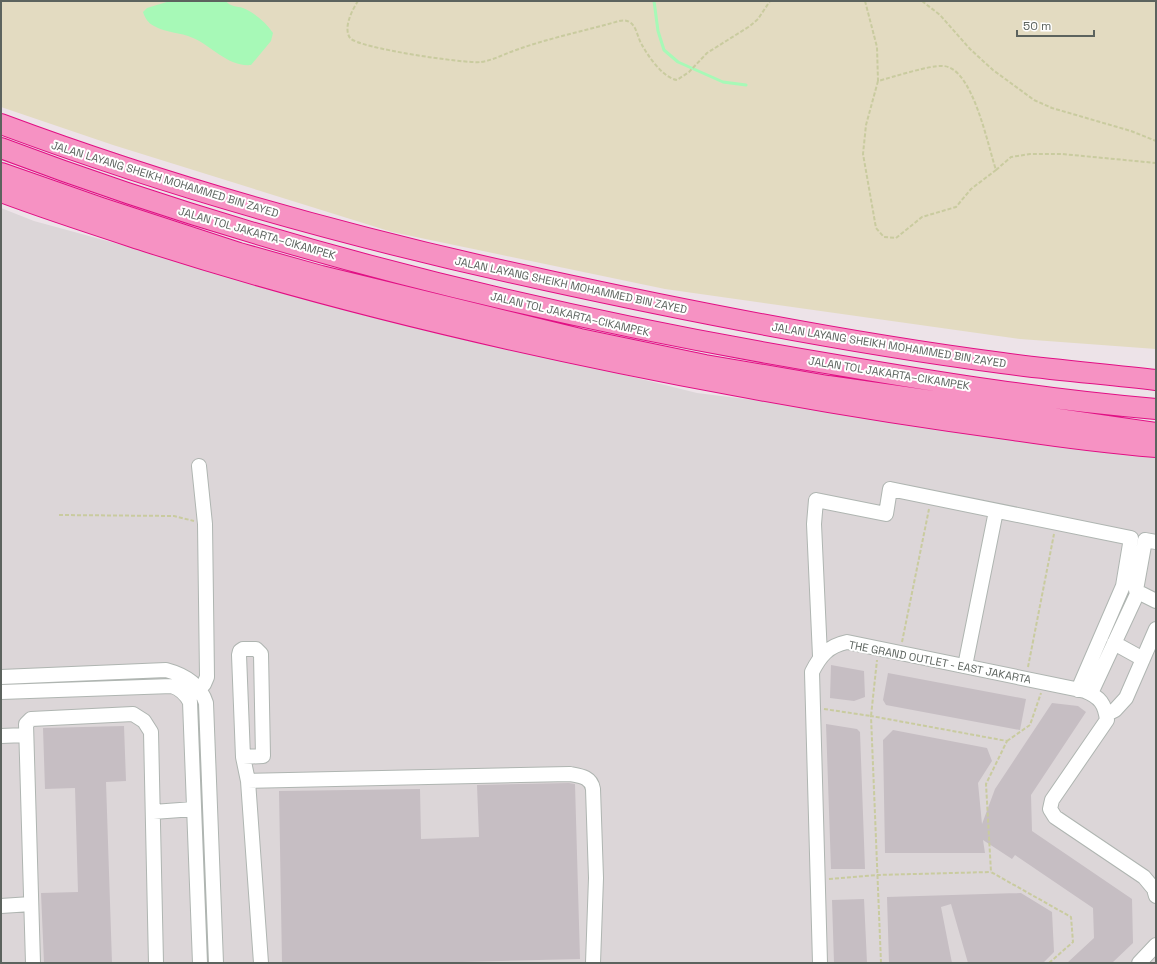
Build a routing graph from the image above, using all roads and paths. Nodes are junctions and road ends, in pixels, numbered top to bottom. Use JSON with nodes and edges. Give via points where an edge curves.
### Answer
{"nodes":[{"id":1,"x":358,"y":1,"type":"edge"},
{"id":2,"x":770,"y":1,"type":"edge"},
{"id":3,"x":865,"y":1,"type":"edge"},
{"id":4,"x":922,"y":1,"type":"edge"},
{"id":5,"x":878,"y":81,"type":"junction"},
{"id":6,"x":1,"y":124,"type":"edge"},
{"id":7,"x":1156,"y":141,"type":"edge"},
{"id":8,"x":1,"y":148,"type":"edge"},
{"id":9,"x":1156,"y":164,"type":"edge"},
{"id":10,"x":996,"y":170,"type":"junction"},
{"id":11,"x":1,"y":173,"type":"edge"},
{"id":12,"x":1,"y":192,"type":"edge"},
{"id":13,"x":1156,"y":380,"type":"edge"},
{"id":14,"x":1156,"y":409,"type":"edge"},
{"id":15,"x":1156,"y":433,"type":"edge"},
{"id":16,"x":1156,"y":447,"type":"edge"},
{"id":17,"x":199,"y":466,"type":"dead end"},
{"id":18,"x":931,"y":498,"type":"junction"},
{"id":19,"x":996,"y":511,"type":"junction"},
{"id":20,"x":59,"y":515,"type":"dead end"},
{"id":21,"x":1056,"y":523,"type":"junction"},
{"id":22,"x":205,"y":524,"type":"junction"},
{"id":23,"x":1156,"y":542,"type":"edge"},
{"id":24,"x":1138,"y":592,"type":"junction"},
{"id":25,"x":1156,"y":601,"type":"edge"},
{"id":26,"x":1156,"y":629,"type":"edge"},
{"id":27,"x":879,"y":649,"type":"junction"},
{"id":28,"x":1116,"y":650,"type":"junction"},
{"id":29,"x":900,"y":653,"type":"junction"},
{"id":30,"x":820,"y":656,"type":"junction"},
{"id":31,"x":1143,"y":659,"type":"junction"},
{"id":32,"x":965,"y":666,"type":"junction"},
{"id":33,"x":1,"y":677,"type":"edge"},
{"id":34,"x":1026,"y":679,"type":"junction"},
{"id":35,"x":1044,"y":683,"type":"junction"},
{"id":36,"x":200,"y":688,"type":"junction"},
{"id":37,"x":1,"y":692,"type":"edge"},
{"id":38,"x":1089,"y":693,"type":"junction"},
{"id":39,"x":187,"y":697,"type":"junction"},
{"id":40,"x":813,"y":707,"type":"junction"},
{"id":41,"x":1107,"y":714,"type":"junction"},
{"id":42,"x":871,"y":716,"type":"junction"},
{"id":43,"x":26,"y":735,"type":"junction"},
{"id":44,"x":1,"y":736,"type":"edge"},
{"id":45,"x":1007,"y":741,"type":"junction"},
{"id":46,"x":243,"y":757,"type":"junction"},
{"id":47,"x":248,"y":781,"type":"junction"},
{"id":48,"x":194,"y":810,"type":"junction"},
{"id":49,"x":153,"y":812,"type":"junction"},
{"id":50,"x":991,"y":872,"type":"junction"},
{"id":51,"x":877,"y":875,"type":"junction"},
{"id":52,"x":818,"y":880,"type":"junction"},
{"id":53,"x":1156,"y":896,"type":"edge"},
{"id":54,"x":31,"y":904,"type":"junction"},
{"id":55,"x":1,"y":906,"type":"edge"},
{"id":56,"x":1156,"y":946,"type":"edge"},
{"id":57,"x":33,"y":963,"type":"edge"},
{"id":58,"x":156,"y":963,"type":"edge"},
{"id":59,"x":200,"y":963,"type":"edge"},
{"id":60,"x":216,"y":963,"type":"edge"},
{"id":61,"x":261,"y":963,"type":"edge"},
{"id":62,"x":593,"y":963,"type":"edge"},
{"id":63,"x":820,"y":963,"type":"edge"},
{"id":64,"x":881,"y":963,"type":"edge"},
{"id":65,"x":1049,"y":963,"type":"edge"},
{"id":66,"x":1139,"y":963,"type":"edge"}],
"edges":[{"from":1,"to":2,"type":"path","via":[[347,24],[351,39],[358,43],[468,63],[493,59],[515,50],[623,20],[632,24],[641,45],[667,76],[676,80],[689,72],[702,57],[750,26]]},
{"from":3,"to":5,"type":"path","via":[[877,47]]},
{"from":4,"to":7,"type":"path","via":[[940,15],[993,70],[1034,100]]},
{"from":5,"to":10,"type":"path","via":[[941,66],[956,71],[967,87],[978,112]]},
{"from":5,"to":10,"type":"path","via":[[868,117],[863,154],[876,228],[881,235],[896,238],[922,217],[956,207],[969,191]]},
{"from":6,"to":13,"type":"highway","name":"JALAN LAYANG SHEIKH MOHAMMED BIN ZAYED","via":[[70,150],[233,202],[446,258],[621,297],[774,327],[1001,363]]},
{"from":8,"to":14,"type":"highway","name":"JALAN TOL JAKARTA–CIKAMPEK","via":[[111,188],[291,245],[483,294],[664,335],[943,383]]},
{"from":9,"to":10,"type":"path","via":[[1062,154],[1030,154],[1011,157]]},
{"from":11,"to":15,"type":"highway","name":"JALAN TOL JAKARTA–CIKAMPEK","via":[[116,213],[313,274],[580,339],[705,365],[820,384]]},
{"from":12,"to":16,"type":"highway","via":[[204,260],[374,308],[554,351],[790,396],[943,420],[1116,444]]},
{"from":17,"to":22,"type":"street"},
{"from":18,"to":19,"type":"street"},
{"from":18,"to":29,"type":"path"},
{"from":18,"to":30,"type":"street","via":[[890,489],[886,514],[816,500],[814,524]]},
{"from":19,"to":21,"type":"street"},
{"from":19,"to":32,"type":"street"},
{"from":20,"to":22,"type":"path","via":[[174,516]]},
{"from":21,"to":34,"type":"path"},
{"from":21,"to":38,"type":"street","via":[[1131,538],[1123,586]]},
{"from":22,"to":36,"type":"street","via":[[207,677]]},
{"from":23,"to":24,"type":"street","via":[[1145,540],[1136,590]]},
{"from":24,"to":25,"type":"street"},
{"from":24,"to":28,"type":"street"},
{"from":26,"to":31,"type":"street"},
{"from":27,"to":29,"type":"street","name":"THE GRAND OUTLET - EAST JAKARTA"},
{"from":27,"to":30,"type":"street","name":"THE GRAND OUTLET - EAST JAKARTA","via":[[847,642],[836,644]]},
{"from":27,"to":42,"type":"path"},
{"from":28,"to":31,"type":"street"},
{"from":28,"to":38,"type":"street"},
{"from":29,"to":32,"type":"street","name":"THE GRAND OUTLET - EAST JAKARTA"},
{"from":30,"to":40,"type":"street","name":"THE GRAND OUTLET - EAST JAKARTA","via":[[812,672]]},
{"from":31,"to":41,"type":"street","via":[[1126,698],[1115,710]]},
{"from":32,"to":34,"type":"street","name":"THE GRAND OUTLET - EAST JAKARTA"},
{"from":33,"to":36,"type":"street","via":[[166,670],[183,676]]},
{"from":34,"to":35,"type":"street","name":"THE GRAND OUTLET - EAST JAKARTA"},
{"from":35,"to":38,"type":"street","name":"THE GRAND OUTLET - EAST JAKARTA"},
{"from":35,"to":45,"type":"path","via":[[1030,725]]},
{"from":36,"to":39,"type":"street"},
{"from":36,"to":60,"type":"street","via":[[206,703]]},
{"from":37,"to":39,"type":"street","via":[[172,686]]},
{"from":38,"to":41,"type":"street","via":[[1106,708]]},
{"from":39,"to":48,"type":"street","via":[[190,702]]},
{"from":40,"to":42,"type":"path"},
{"from":40,"to":52,"type":"street","name":"THE GRAND OUTLET - EAST JAKARTA"},
{"from":41,"to":53,"type":"street","via":[[1107,720],[1052,800],[1050,809],[1055,817],[1144,877],[1154,889]]},
{"from":42,"to":45,"type":"path"},
{"from":42,"to":51,"type":"path"},
{"from":43,"to":44,"type":"street"},
{"from":43,"to":49,"type":"street","via":[[26,724],[31,719],[134,714],[139,716],[151,732]]},
{"from":43,"to":54,"type":"street"},
{"from":45,"to":50,"type":"path","via":[[986,784]]},
{"from":46,"to":46,"type":"street","via":[[263,756],[261,654],[256,649],[243,649],[239,655]]},
{"from":46,"to":47,"type":"street"},
{"from":47,"to":61,"type":"street"},
{"from":47,"to":62,"type":"street","via":[[433,776],[582,776],[592,784],[595,805]]},
{"from":48,"to":49,"type":"street"},
{"from":48,"to":59,"type":"street"},
{"from":49,"to":58,"type":"street"},
{"from":50,"to":51,"type":"path"},
{"from":50,"to":65,"type":"path","via":[[1072,917],[1073,942]]},
{"from":51,"to":52,"type":"path"},
{"from":51,"to":64,"type":"path"},
{"from":52,"to":63,"type":"street","name":"THE GRAND OUTLET - EAST JAKARTA"},
{"from":54,"to":55,"type":"street"},
{"from":54,"to":57,"type":"street"},
{"from":56,"to":66,"type":"street"}]}
